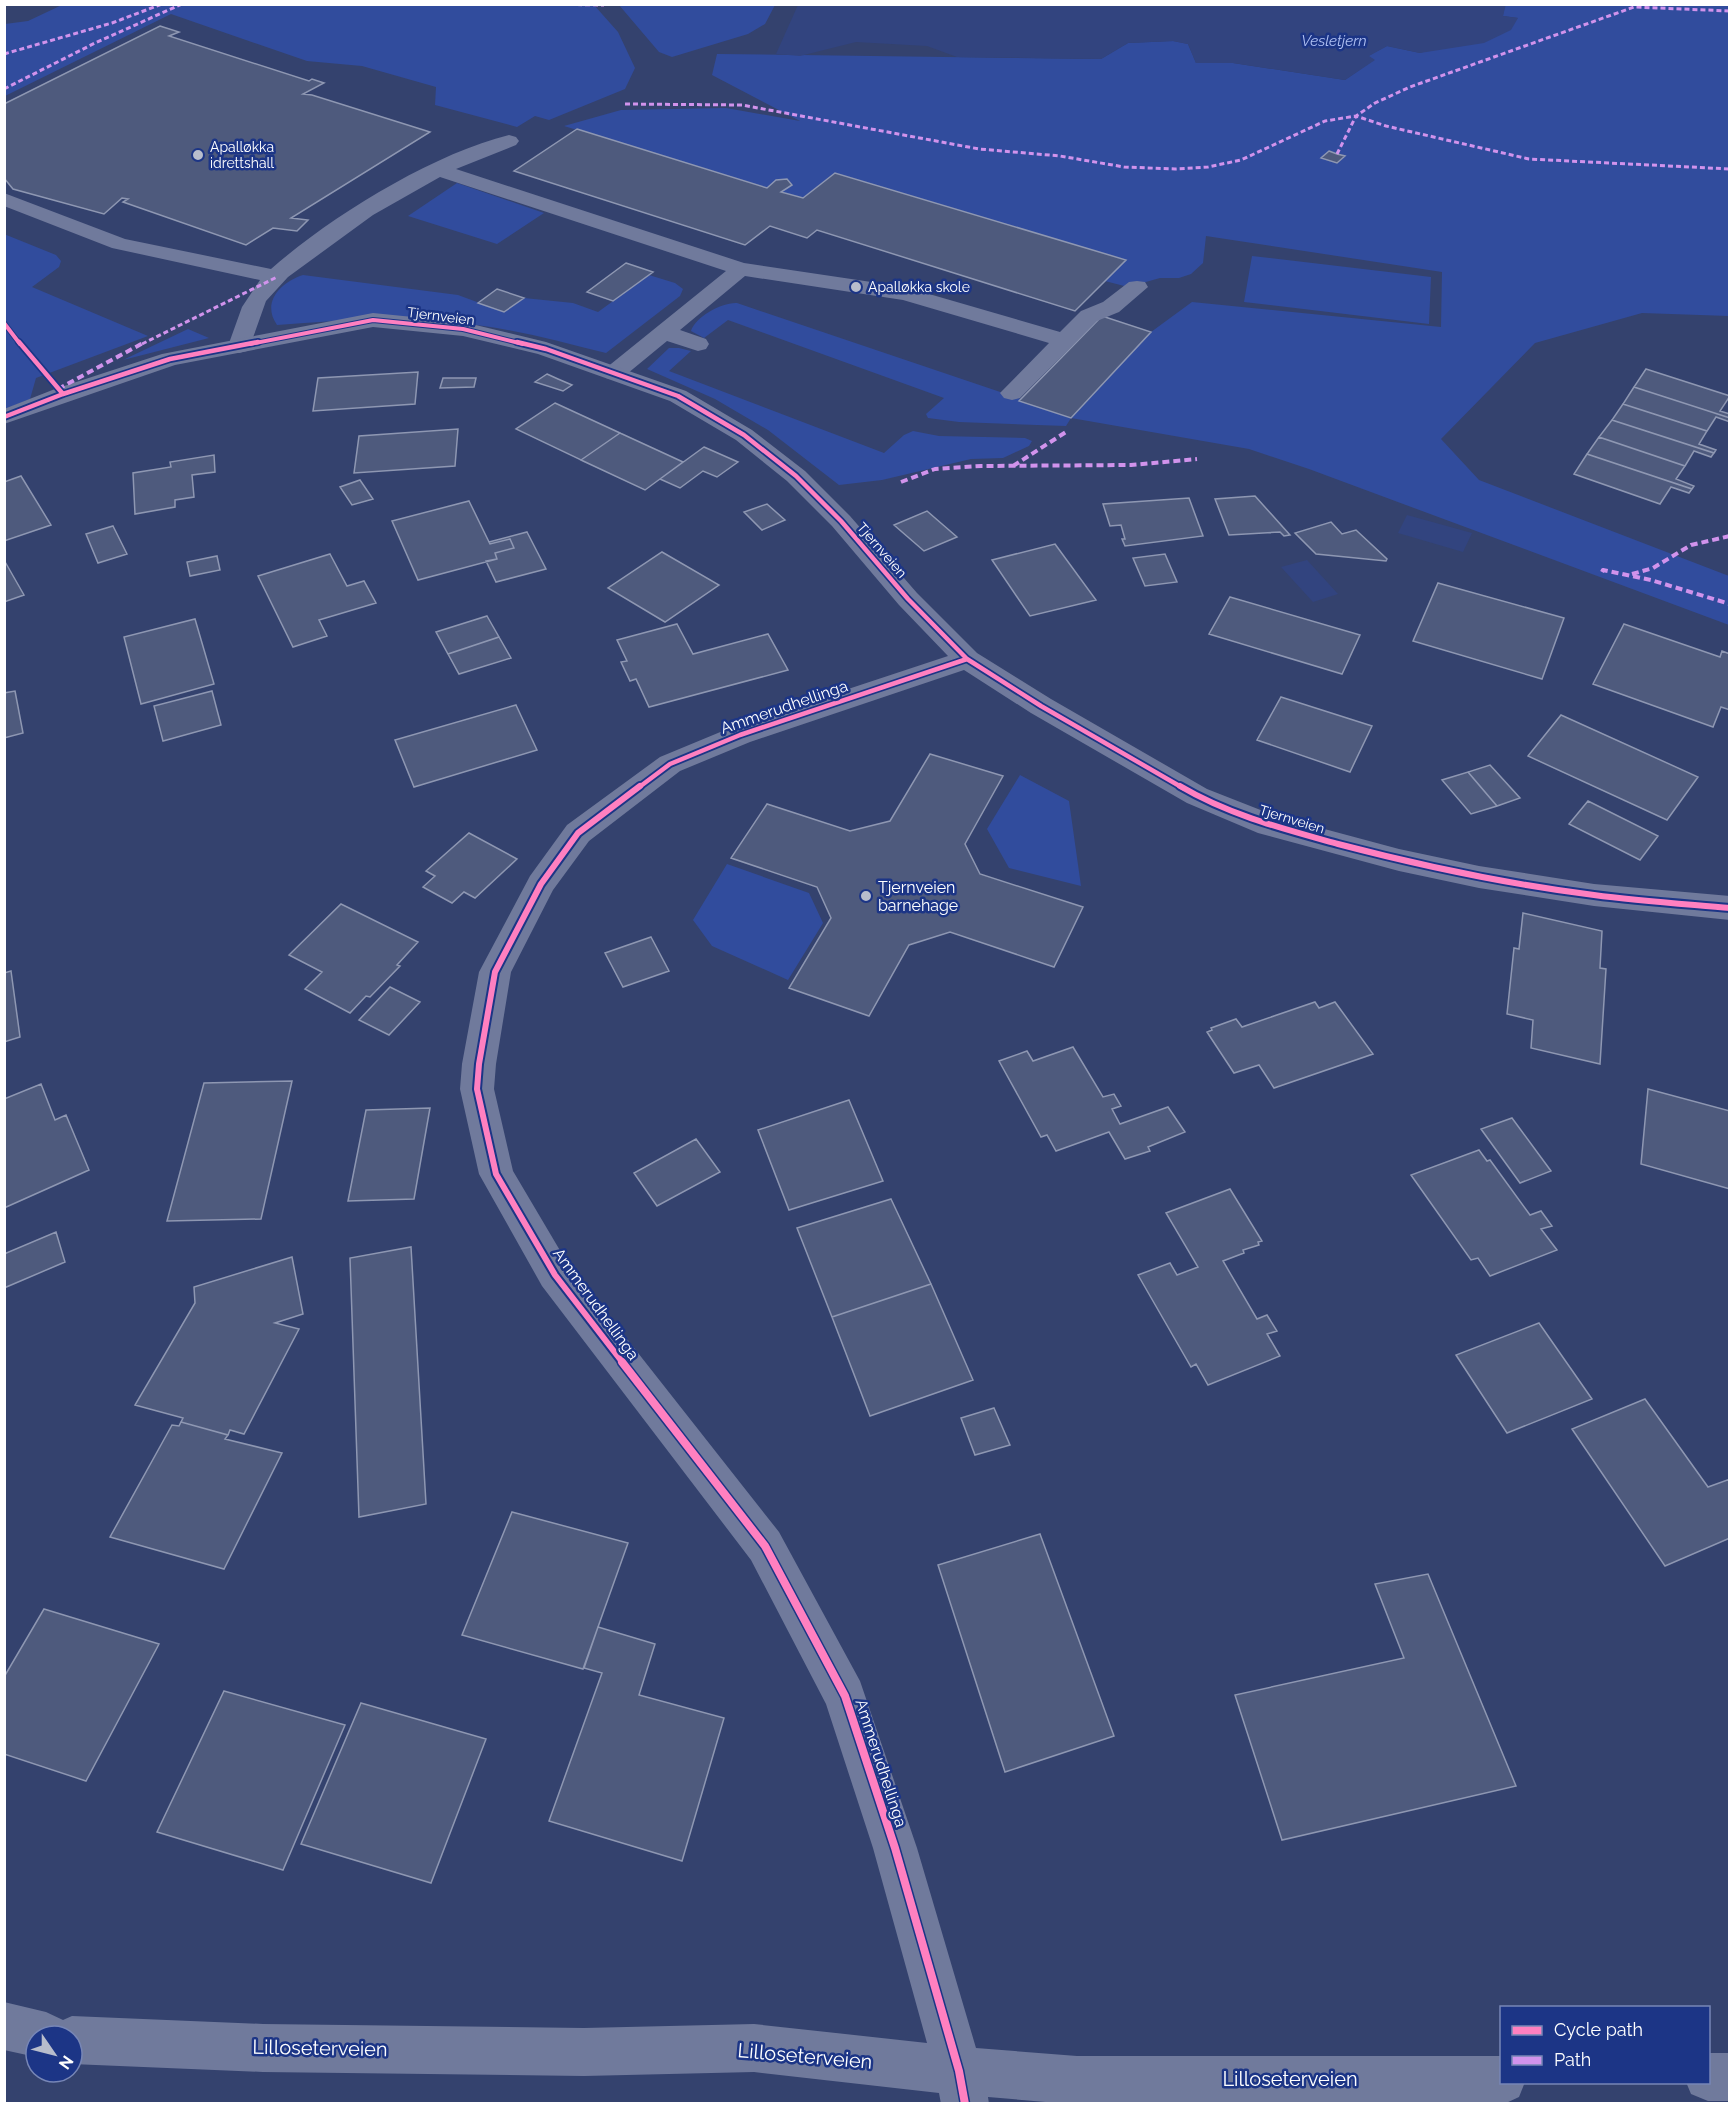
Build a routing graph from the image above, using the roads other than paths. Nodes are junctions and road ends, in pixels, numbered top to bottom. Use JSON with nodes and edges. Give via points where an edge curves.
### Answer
{"nodes":[{"id":1,"x":509,"y":141,"type":"dead end"},
{"id":2,"x":438,"y":170,"type":"junction"},
{"id":3,"x":4,"y":199,"type":"edge"},
{"id":4,"x":741,"y":269,"type":"junction"},
{"id":5,"x":277,"y":277,"type":"junction"},
{"id":6,"x":1137,"y":287,"type":"dead end"},
{"id":7,"x":664,"y":332,"type":"junction"},
{"id":8,"x":1064,"y":340,"type":"junction"},
{"id":9,"x":698,"y":344,"type":"dead end"},
{"id":10,"x":239,"y":346,"type":"junction"},
{"id":11,"x":614,"y":373,"type":"junction"},
{"id":12,"x":1012,"y":393,"type":"dead end"},
{"id":13,"x":4,"y":417,"type":"edge"},
{"id":14,"x":966,"y":659,"type":"junction"},
{"id":15,"x":1730,"y":908,"type":"edge"},
{"id":16,"x":4,"y":2026,"type":"edge"},
{"id":17,"x":24,"y":2031,"type":"edge"},
{"id":18,"x":84,"y":2041,"type":"edge"},
{"id":19,"x":1710,"y":2077,"type":"edge"},
{"id":20,"x":1730,"y":2077,"type":"edge"},
{"id":21,"x":1500,"y":2080,"type":"edge"},
{"id":22,"x":962,"y":2087,"type":"edge"}],
"edges":[{"from":1,"to":2,"type":"street"},
{"from":2,"to":4,"type":"street"},
{"from":2,"to":5,"type":"street","via":[[363,211],[291,262]]},
{"from":3,"to":5,"type":"street","via":[[119,244]]},
{"from":4,"to":7,"type":"street"},
{"from":4,"to":8,"type":"street","via":[[905,294]]},
{"from":5,"to":10,"type":"street","via":[[258,296]]},
{"from":6,"to":8,"type":"street","via":[[1111,307],[1089,316]]},
{"from":7,"to":9,"type":"street"},
{"from":7,"to":11,"type":"street"},
{"from":8,"to":12,"type":"street"},
{"from":10,"to":11,"type":"street","name":"Tjernveien","via":[[373,320],[463,328],[546,349]]},
{"from":10,"to":13,"type":"street","name":"Tjernveien","via":[[170,360]]},
{"from":11,"to":14,"type":"street","name":"Tjernveien","via":[[678,396],[744,435],[796,476]]},
{"from":14,"to":15,"type":"street","name":"Tjernveien","via":[[1197,796],[1268,825],[1479,877],[1594,895]]},
{"from":14,"to":22,"type":"street","name":"Ammerudhellinga","via":[[740,735],[670,764],[579,833],[541,884],[495,972],[477,1089],[496,1174],[555,1275],[765,1546],[845,1696],[895,1848]]},
{"from":16,"to":17,"type":"street"},
{"from":18,"to":22,"type":"street","name":"Lilloseterveien","via":[[263,2048],[584,2052],[754,2048]]},
{"from":19,"to":20,"type":"street"},
{"from":21,"to":22,"type":"street","name":"Lilloseterveien","via":[[1077,2080]]}]}
